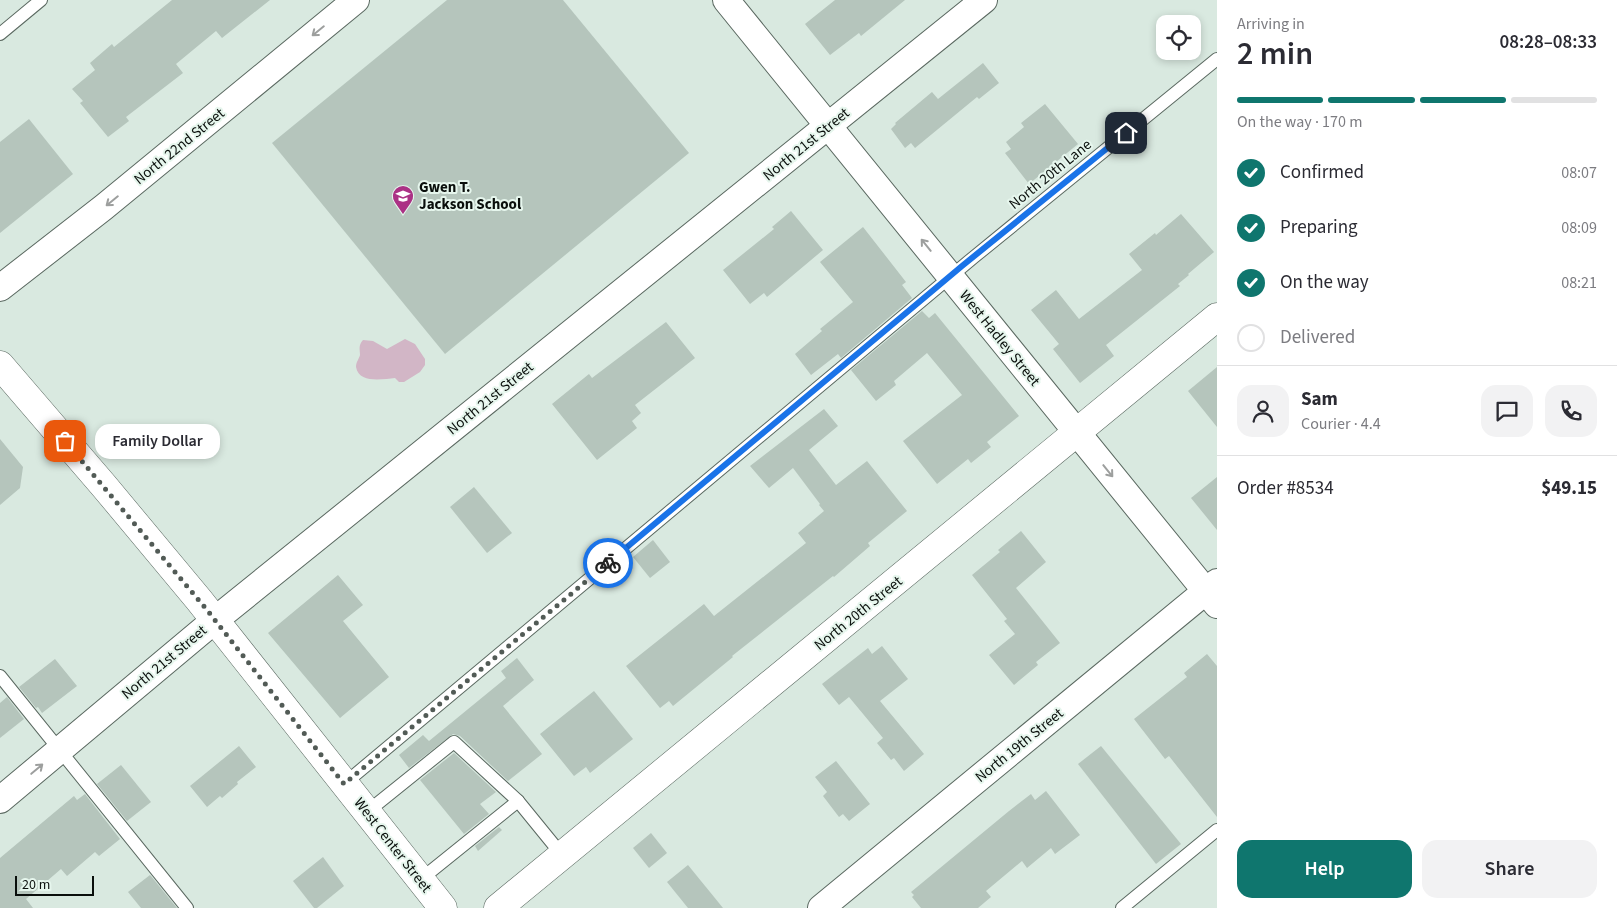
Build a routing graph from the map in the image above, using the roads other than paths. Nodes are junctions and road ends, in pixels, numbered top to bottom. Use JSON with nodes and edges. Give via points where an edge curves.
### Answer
{"nodes":[{"id":1,"x":41,"y":0,"type":"edge"},
{"id":2,"x":356,"y":0,"type":"edge"},
{"id":3,"x":726,"y":0,"type":"edge"},
{"id":4,"x":984,"y":0,"type":"edge"},
{"id":5,"x":0,"y":34,"type":"edge"},
{"id":6,"x":1217,"y":59,"type":"edge"},
{"id":7,"x":829,"y":126,"type":"junction"},
{"id":8,"x":951,"y":276,"type":"junction"},
{"id":9,"x":0,"y":288,"type":"edge"},
{"id":10,"x":1217,"y":317,"type":"edge"},
{"id":11,"x":0,"y":365,"type":"edge"},
{"id":12,"x":1077,"y":433,"type":"junction"},
{"id":13,"x":1213,"y":593,"type":"edge"},
{"id":14,"x":215,"y":620,"type":"junction"},
{"id":15,"x":0,"y":676,"type":"edge"},
{"id":16,"x":61,"y":750,"type":"junction"},
{"id":17,"x":344,"y":784,"type":"junction"},
{"id":18,"x":0,"y":800,"type":"edge"},
{"id":19,"x":518,"y":801,"type":"junction"},
{"id":20,"x":367,"y":812,"type":"junction"},
{"id":21,"x":1217,"y":830,"type":"edge"},
{"id":22,"x":562,"y":856,"type":"junction"},
{"id":23,"x":420,"y":880,"type":"junction"},
{"id":24,"x":187,"y":908,"type":"edge"},
{"id":25,"x":443,"y":908,"type":"edge"},
{"id":26,"x":498,"y":908,"type":"edge"},
{"id":27,"x":821,"y":908,"type":"edge"},
{"id":28,"x":1122,"y":908,"type":"edge"}],
"edges":[{"from":1,"to":5,"type":"lane"},
{"from":2,"to":9,"type":"street","name":"North 22nd Street","one_way":true},
{"from":3,"to":7,"type":"street","name":"West Hadley Street"},
{"from":4,"to":7,"type":"street","name":"North 21st Street"},
{"from":6,"to":8,"type":"lane","name":"North 20th Lane"},
{"from":8,"to":7,"type":"street","name":"West Hadley Street","one_way":true},
{"from":7,"to":14,"type":"street","name":"North 21st Street"},
{"from":8,"to":12,"type":"street","name":"West Hadley Street"},
{"from":8,"to":17,"type":"lane","name":"North 20th Lane"},
{"from":10,"to":12,"type":"main road","name":"North 20th Street"},
{"from":11,"to":14,"type":"main road","name":"West Center Street"},
{"from":12,"to":13,"type":"street","name":"West Hadley Street","one_way":true},
{"from":12,"to":22,"type":"main road","name":"North 20th Street"},
{"from":13,"to":27,"type":"street","name":"North 19th Street"},
{"from":14,"to":16,"type":"street","name":"North 21st Street"},
{"from":14,"to":17,"type":"main road","name":"West Center Street"},
{"from":15,"to":16,"type":"lane"},
{"from":18,"to":16,"type":"street","name":"North 21st Street","one_way":true},
{"from":16,"to":24,"type":"lane"},
{"from":17,"to":20,"type":"main road","name":"West Center Street"},
{"from":19,"to":20,"type":"lane","via":[[454,742]]},
{"from":19,"to":22,"type":"lane"},
{"from":19,"to":23,"type":"lane"},
{"from":20,"to":23,"type":"main road","name":"West Center Street"},
{"from":21,"to":28,"type":"lane"},
{"from":22,"to":26,"type":"main road","name":"North 20th Street"},
{"from":23,"to":25,"type":"main road","name":"West Center Street"}]}
